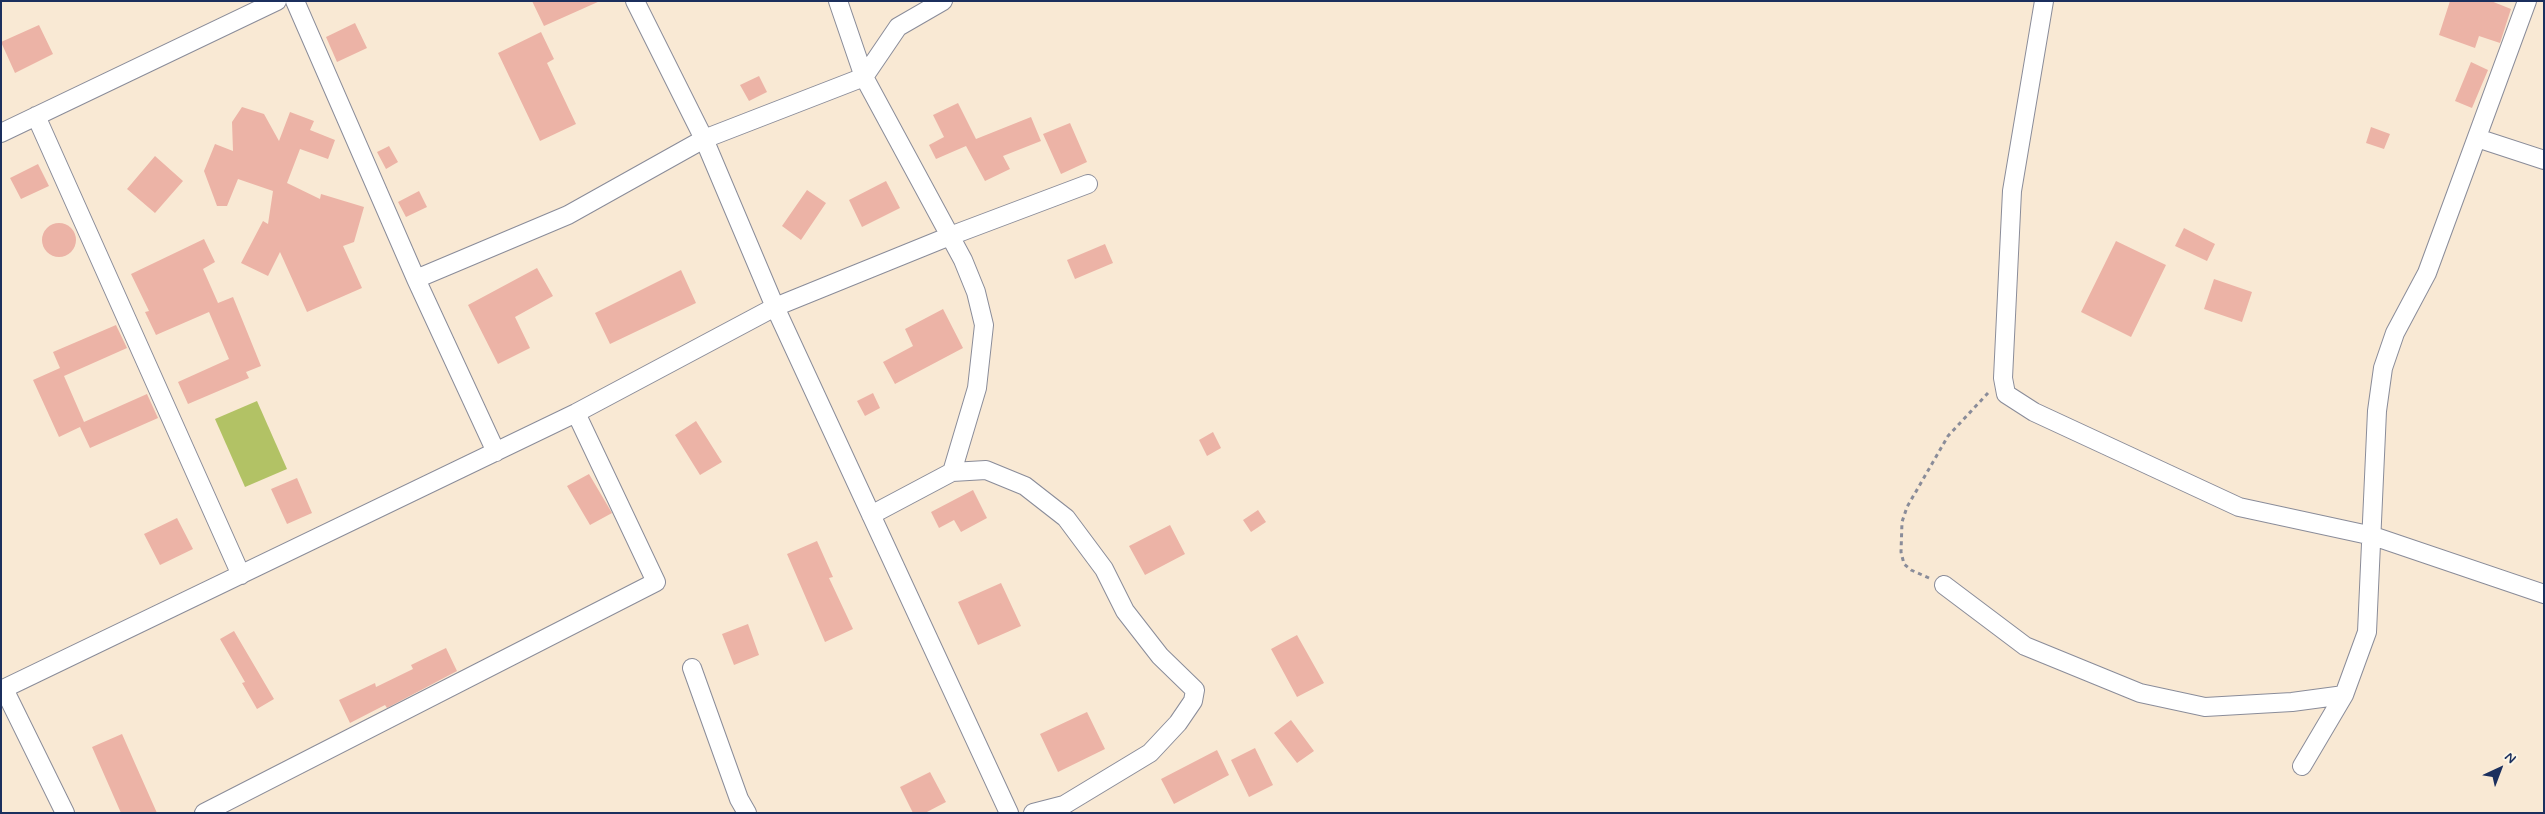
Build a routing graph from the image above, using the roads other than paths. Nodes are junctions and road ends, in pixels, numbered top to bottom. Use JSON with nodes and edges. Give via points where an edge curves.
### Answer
{"nodes":[{"id":1,"x":277,"y":1,"type":"edge"},
{"id":2,"x":296,"y":1,"type":"edge"},
{"id":3,"x":635,"y":1,"type":"edge"},
{"id":4,"x":838,"y":1,"type":"edge"},
{"id":5,"x":943,"y":1,"type":"edge"},
{"id":6,"x":2044,"y":1,"type":"edge"},
{"id":7,"x":2527,"y":1,"type":"edge"},
{"id":8,"x":864,"y":77,"type":"junction"},
{"id":9,"x":36,"y":116,"type":"junction"},
{"id":10,"x":1,"y":133,"type":"edge"},
{"id":11,"x":2477,"y":138,"type":"junction"},
{"id":12,"x":704,"y":139,"type":"junction"},
{"id":13,"x":2544,"y":160,"type":"edge"},
{"id":14,"x":1088,"y":184,"type":"dead end"},
{"id":15,"x":950,"y":236,"type":"junction"},
{"id":16,"x":416,"y":279,"type":"junction"},
{"id":17,"x":775,"y":307,"type":"junction"},
{"id":18,"x":576,"y":413,"type":"junction"},
{"id":19,"x":496,"y":452,"type":"junction"},
{"id":20,"x":952,"y":472,"type":"junction"},
{"id":21,"x":871,"y":515,"type":"junction"},
{"id":22,"x":2373,"y":536,"type":"junction"},
{"id":23,"x":241,"y":575,"type":"junction"},
{"id":24,"x":1944,"y":585,"type":"road end"},
{"id":25,"x":2544,"y":594,"type":"edge"},
{"id":26,"x":692,"y":668,"type":"dead end"},
{"id":27,"x":2,"y":690,"type":"edge"},
{"id":28,"x":2344,"y":695,"type":"junction"},
{"id":29,"x":2302,"y":766,"type":"dead end"},
{"id":30,"x":65,"y":813,"type":"edge"},
{"id":31,"x":204,"y":813,"type":"edge"},
{"id":32,"x":747,"y":813,"type":"edge"},
{"id":33,"x":1010,"y":813,"type":"edge"},
{"id":34,"x":1034,"y":813,"type":"edge"}],
"edges":[{"from":1,"to":9,"type":"street"},
{"from":2,"to":16,"type":"street"},
{"from":3,"to":12,"type":"street"},
{"from":4,"to":8,"type":"street"},
{"from":5,"to":8,"type":"street","via":[[898,27]]},
{"from":6,"to":22,"type":"street","via":[[2012,191],[2003,378],[2006,394],[2034,412],[2239,507]]},
{"from":7,"to":11,"type":"street"},
{"from":8,"to":12,"type":"street"},
{"from":8,"to":15,"type":"street"},
{"from":9,"to":10,"type":"street"},
{"from":9,"to":23,"type":"street"},
{"from":11,"to":13,"type":"street"},
{"from":11,"to":22,"type":"street","via":[[2427,273],[2395,333],[2383,368],[2377,411]]},
{"from":12,"to":16,"type":"street","via":[[568,215]]},
{"from":12,"to":17,"type":"street"},
{"from":14,"to":15,"type":"street"},
{"from":15,"to":17,"type":"street"},
{"from":15,"to":20,"type":"street","via":[[976,292],[984,324],[977,388]]},
{"from":16,"to":19,"type":"street"},
{"from":17,"to":18,"type":"street"},
{"from":17,"to":21,"type":"street"},
{"from":18,"to":19,"type":"street"},
{"from":18,"to":31,"type":"street","via":[[656,582]]},
{"from":19,"to":23,"type":"street"},
{"from":20,"to":21,"type":"street"},
{"from":20,"to":34,"type":"street","via":[[986,470],[1025,486],[1066,518],[1104,569],[1125,611],[1160,656],[1195,690],[1193,701],[1178,723],[1150,753],[1064,806]]},
{"from":21,"to":33,"type":"street"},
{"from":22,"to":25,"type":"street"},
{"from":22,"to":28,"type":"street","via":[[2367,632]]},
{"from":23,"to":27,"type":"street"},
{"from":24,"to":28,"type":"street","via":[[2025,646],[2140,693],[2205,707],[2292,702]]},
{"from":26,"to":32,"type":"street","via":[[739,799]]},
{"from":27,"to":30,"type":"street"},
{"from":28,"to":29,"type":"street"}]}
